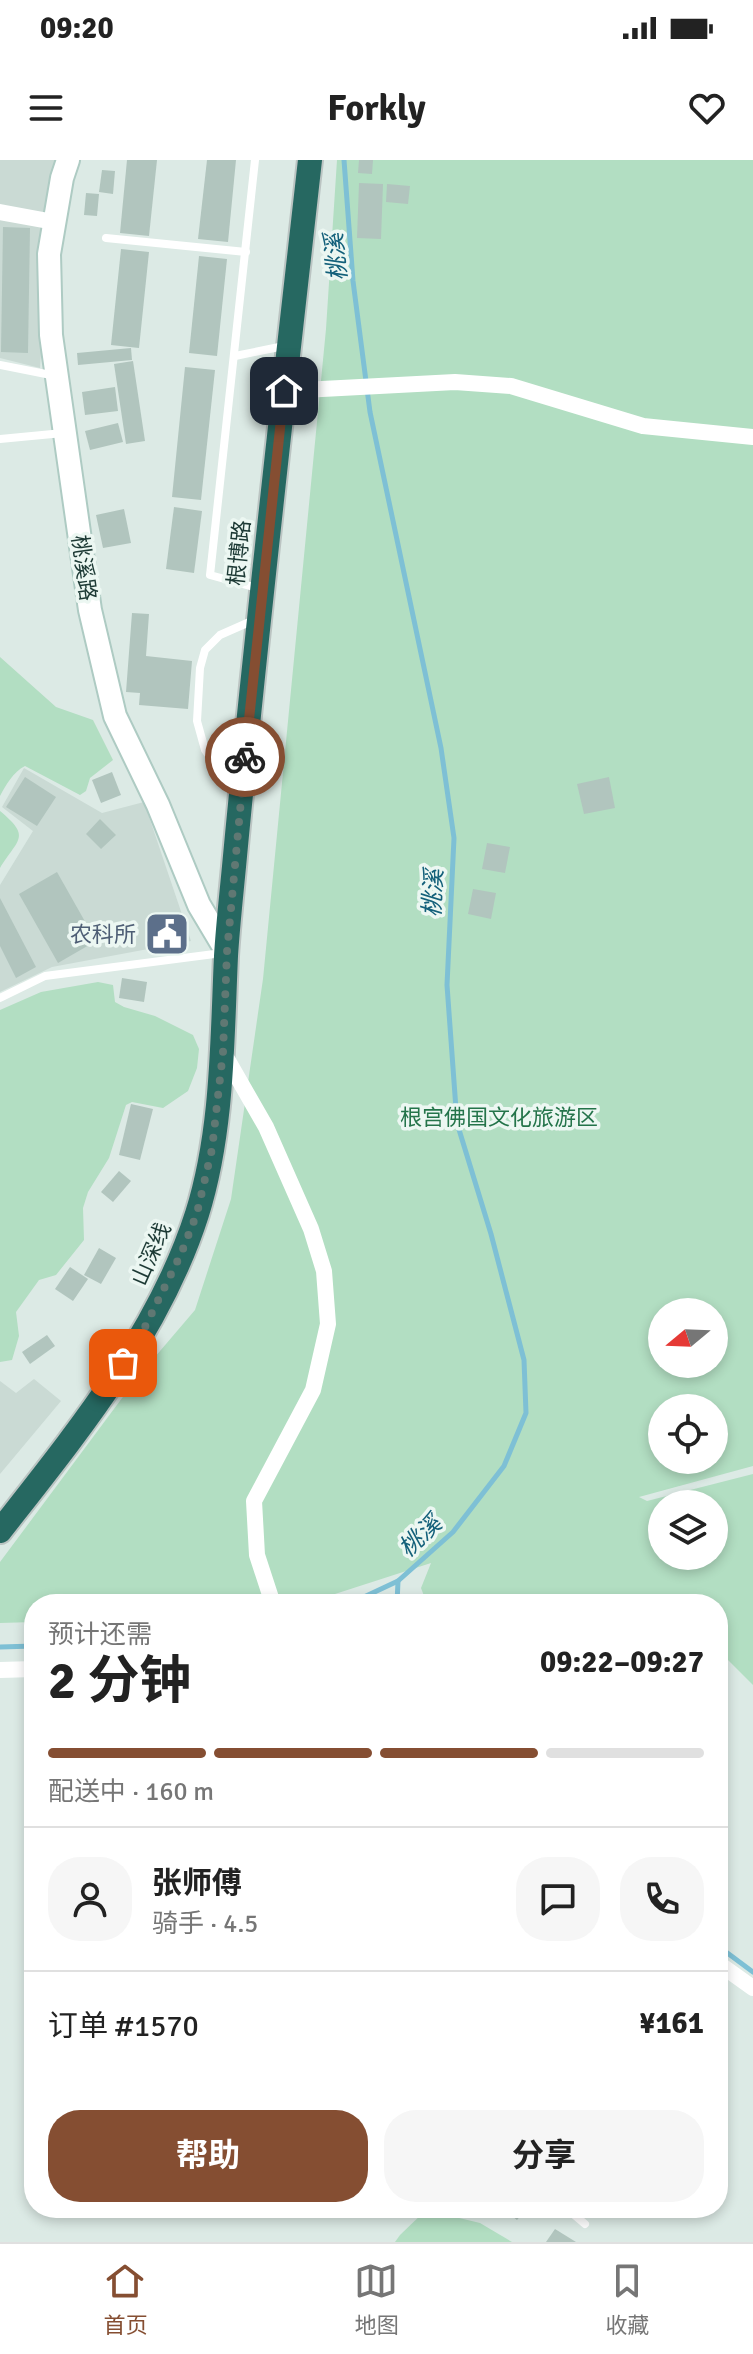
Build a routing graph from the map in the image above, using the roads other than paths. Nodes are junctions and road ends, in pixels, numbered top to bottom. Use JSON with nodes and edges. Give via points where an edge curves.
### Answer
{"nodes":[{"id":1,"x":68,"y":160,"type":"edge"},
{"id":2,"x":255,"y":160,"type":"edge"},
{"id":3,"x":310,"y":160,"type":"edge"},
{"id":4,"x":0,"y":212,"type":"edge"},
{"id":5,"x":54,"y":222,"type":"junction"},
{"id":6,"x":106,"y":238,"type":"dead end"},
{"id":7,"x":246,"y":252,"type":"junction"},
{"id":8,"x":289,"y":346,"type":"junction"},
{"id":9,"x":235,"y":356,"type":"junction"},
{"id":10,"x":0,"y":365,"type":"edge"},
{"id":11,"x":57,"y":377,"type":"junction"},
{"id":12,"x":284,"y":391,"type":"junction"},
{"id":13,"x":64,"y":433,"type":"junction"},
{"id":14,"x":753,"y":438,"type":"edge"},
{"id":15,"x":0,"y":439,"type":"edge"},
{"id":16,"x":261,"y":589,"type":"junction"},
{"id":17,"x":259,"y":618,"type":"junction"},
{"id":18,"x":241,"y":799,"type":"junction"},
{"id":19,"x":227,"y":952,"type":"junction"},
{"id":20,"x":0,"y":998,"type":"edge"},
{"id":21,"x":223,"y":1052,"type":"junction"},
{"id":22,"x":0,"y":1531,"type":"edge"},
{"id":23,"x":270,"y":1594,"type":"edge"},
{"id":24,"x":24,"y":1669,"type":"edge"},
{"id":25,"x":0,"y":1670,"type":"edge"},
{"id":26,"x":728,"y":1970,"type":"edge"},
{"id":27,"x":753,"y":1988,"type":"edge"},
{"id":28,"x":578,"y":2218,"type":"edge"},
{"id":29,"x":585,"y":2224,"type":"dead end"}],
"edges":[{"from":1,"to":5,"type":"street","name":"桃溪路"},
{"from":2,"to":7,"type":"lane"},
{"from":3,"to":8,"type":"highway","name":"根博路"},
{"from":4,"to":5,"type":"street"},
{"from":5,"to":11,"type":"street","name":"桃溪路","via":[[49,254]]},
{"from":6,"to":7,"type":"lane"},
{"from":7,"to":9,"type":"lane"},
{"from":8,"to":9,"type":"lane"},
{"from":8,"to":12,"type":"highway","name":"根博路"},
{"from":9,"to":16,"type":"lane","via":[[210,575]]},
{"from":10,"to":11,"type":"lane"},
{"from":11,"to":13,"type":"street","name":"桃溪路"},
{"from":12,"to":14,"type":"street","via":[[455,382],[511,386],[643,426]]},
{"from":12,"to":16,"type":"highway","name":"根博路"},
{"from":13,"to":15,"type":"lane"},
{"from":13,"to":19,"type":"street","name":"桃溪路","via":[[90,610],[115,716],[199,905]]},
{"from":16,"to":17,"type":"highway","name":"根博路"},
{"from":17,"to":18,"type":"highway","name":"根博路"},
{"from":17,"to":18,"type":"lane","via":[[220,635],[205,650],[200,668],[197,721],[205,750]]},
{"from":18,"to":19,"type":"highway","name":"根博路"},
{"from":19,"to":20,"type":"lane","via":[[45,976]]},
{"from":19,"to":21,"type":"highway","name":"山深线"},
{"from":21,"to":22,"type":"highway","name":"山深线","via":[[212,1149],[197,1213],[172,1274],[138,1341]]},
{"from":21,"to":23,"type":"street","via":[[266,1127],[324,1271],[328,1324],[313,1390],[254,1501],[257,1555]]},
{"from":24,"to":25,"type":"street"},
{"from":26,"to":27,"type":"street"},
{"from":28,"to":29,"type":"lane"}]}
